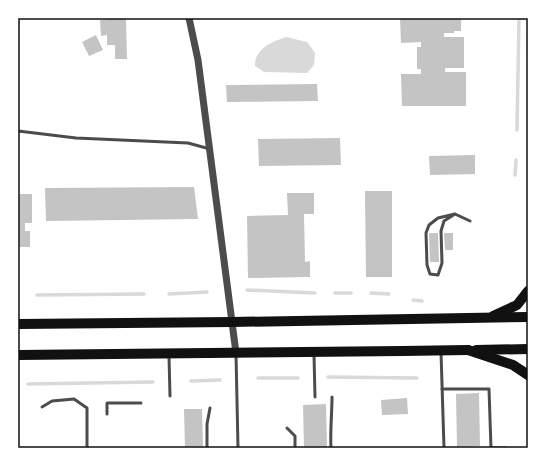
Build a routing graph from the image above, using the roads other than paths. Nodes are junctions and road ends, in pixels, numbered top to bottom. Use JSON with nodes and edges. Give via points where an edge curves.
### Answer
{"nodes":[{"id":1,"x":189,"y":18,"type":"edge"},
{"id":2,"x":18,"y":131,"type":"edge"},
{"id":3,"x":210,"y":149,"type":"junction"},
{"id":4,"x":455,"y":214,"type":"junction"},
{"id":5,"x":470,"y":221,"type":"dead end"},
{"id":6,"x":528,"y":291,"type":"edge"},
{"id":7,"x":528,"y":317,"type":"edge"},
{"id":8,"x":488,"y":318,"type":"junction"},
{"id":9,"x":232,"y":322,"type":"junction"},
{"id":10,"x":18,"y":324,"type":"edge"},
{"id":11,"x":528,"y":349,"type":"edge"},
{"id":12,"x":441,"y":350,"type":"junction"},
{"id":13,"x":468,"y":350,"type":"junction"},
{"id":14,"x":314,"y":352,"type":"junction"},
{"id":15,"x":236,"y":353,"type":"junction"},
{"id":16,"x":168,"y":354,"type":"junction"},
{"id":17,"x":18,"y":355,"type":"edge"},
{"id":18,"x":528,"y":375,"type":"edge"},
{"id":19,"x":442,"y":389,"type":"junction"},
{"id":20,"x":170,"y":396,"type":"dead end"},
{"id":21,"x":332,"y":396,"type":"dead end"},
{"id":22,"x":315,"y":397,"type":"dead end"},
{"id":23,"x":141,"y":403,"type":"dead end"},
{"id":24,"x":42,"y":407,"type":"dead end"},
{"id":25,"x":210,"y":408,"type":"dead end"},
{"id":26,"x":108,"y":414,"type":"dead end"},
{"id":27,"x":287,"y":428,"type":"dead end"},
{"id":28,"x":87,"y":448,"type":"edge"},
{"id":29,"x":207,"y":448,"type":"edge"},
{"id":30,"x":238,"y":448,"type":"edge"},
{"id":31,"x":295,"y":448,"type":"edge"},
{"id":32,"x":331,"y":448,"type":"edge"},
{"id":33,"x":444,"y":448,"type":"edge"},
{"id":34,"x":491,"y":448,"type":"edge"},
{"id":35,"x":506,"y":448,"type":"edge"}],
"edges":[{"from":1,"to":3,"type":"street","via":[[198,60]]},
{"from":2,"to":3,"type":"lane","via":[[76,138],[188,143]]},
{"from":3,"to":9,"type":"street"},
{"from":4,"to":4,"type":"lane","via":[[438,218],[429,225],[426,233],[427,265],[430,274],[438,275],[442,264],[441,231],[444,221]]},
{"from":4,"to":5,"type":"lane"},
{"from":6,"to":8,"type":"main road","via":[[517,305]]},
{"from":7,"to":8,"type":"main road"},
{"from":8,"to":9,"type":"main road"},
{"from":9,"to":10,"type":"main road"},
{"from":9,"to":15,"type":"street"},
{"from":11,"to":13,"type":"main road"},
{"from":12,"to":13,"type":"main road"},
{"from":12,"to":14,"type":"main road"},
{"from":12,"to":19,"type":"lane"},
{"from":13,"to":18,"type":"main road","via":[[513,366]]},
{"from":14,"to":15,"type":"main road"},
{"from":14,"to":22,"type":"lane"},
{"from":15,"to":16,"type":"main road"},
{"from":15,"to":30,"type":"lane"},
{"from":16,"to":17,"type":"main road"},
{"from":16,"to":20,"type":"lane"},
{"from":19,"to":33,"type":"lane"},
{"from":19,"to":34,"type":"lane","via":[[489,389]]},
{"from":21,"to":32,"type":"lane"},
{"from":23,"to":26,"type":"lane","via":[[107,403]]},
{"from":24,"to":28,"type":"lane","via":[[52,401],[74,399],[87,408]]},
{"from":25,"to":29,"type":"lane"},
{"from":27,"to":31,"type":"lane","via":[[295,436]]},
{"from":34,"to":35,"type":"lane"}]}
